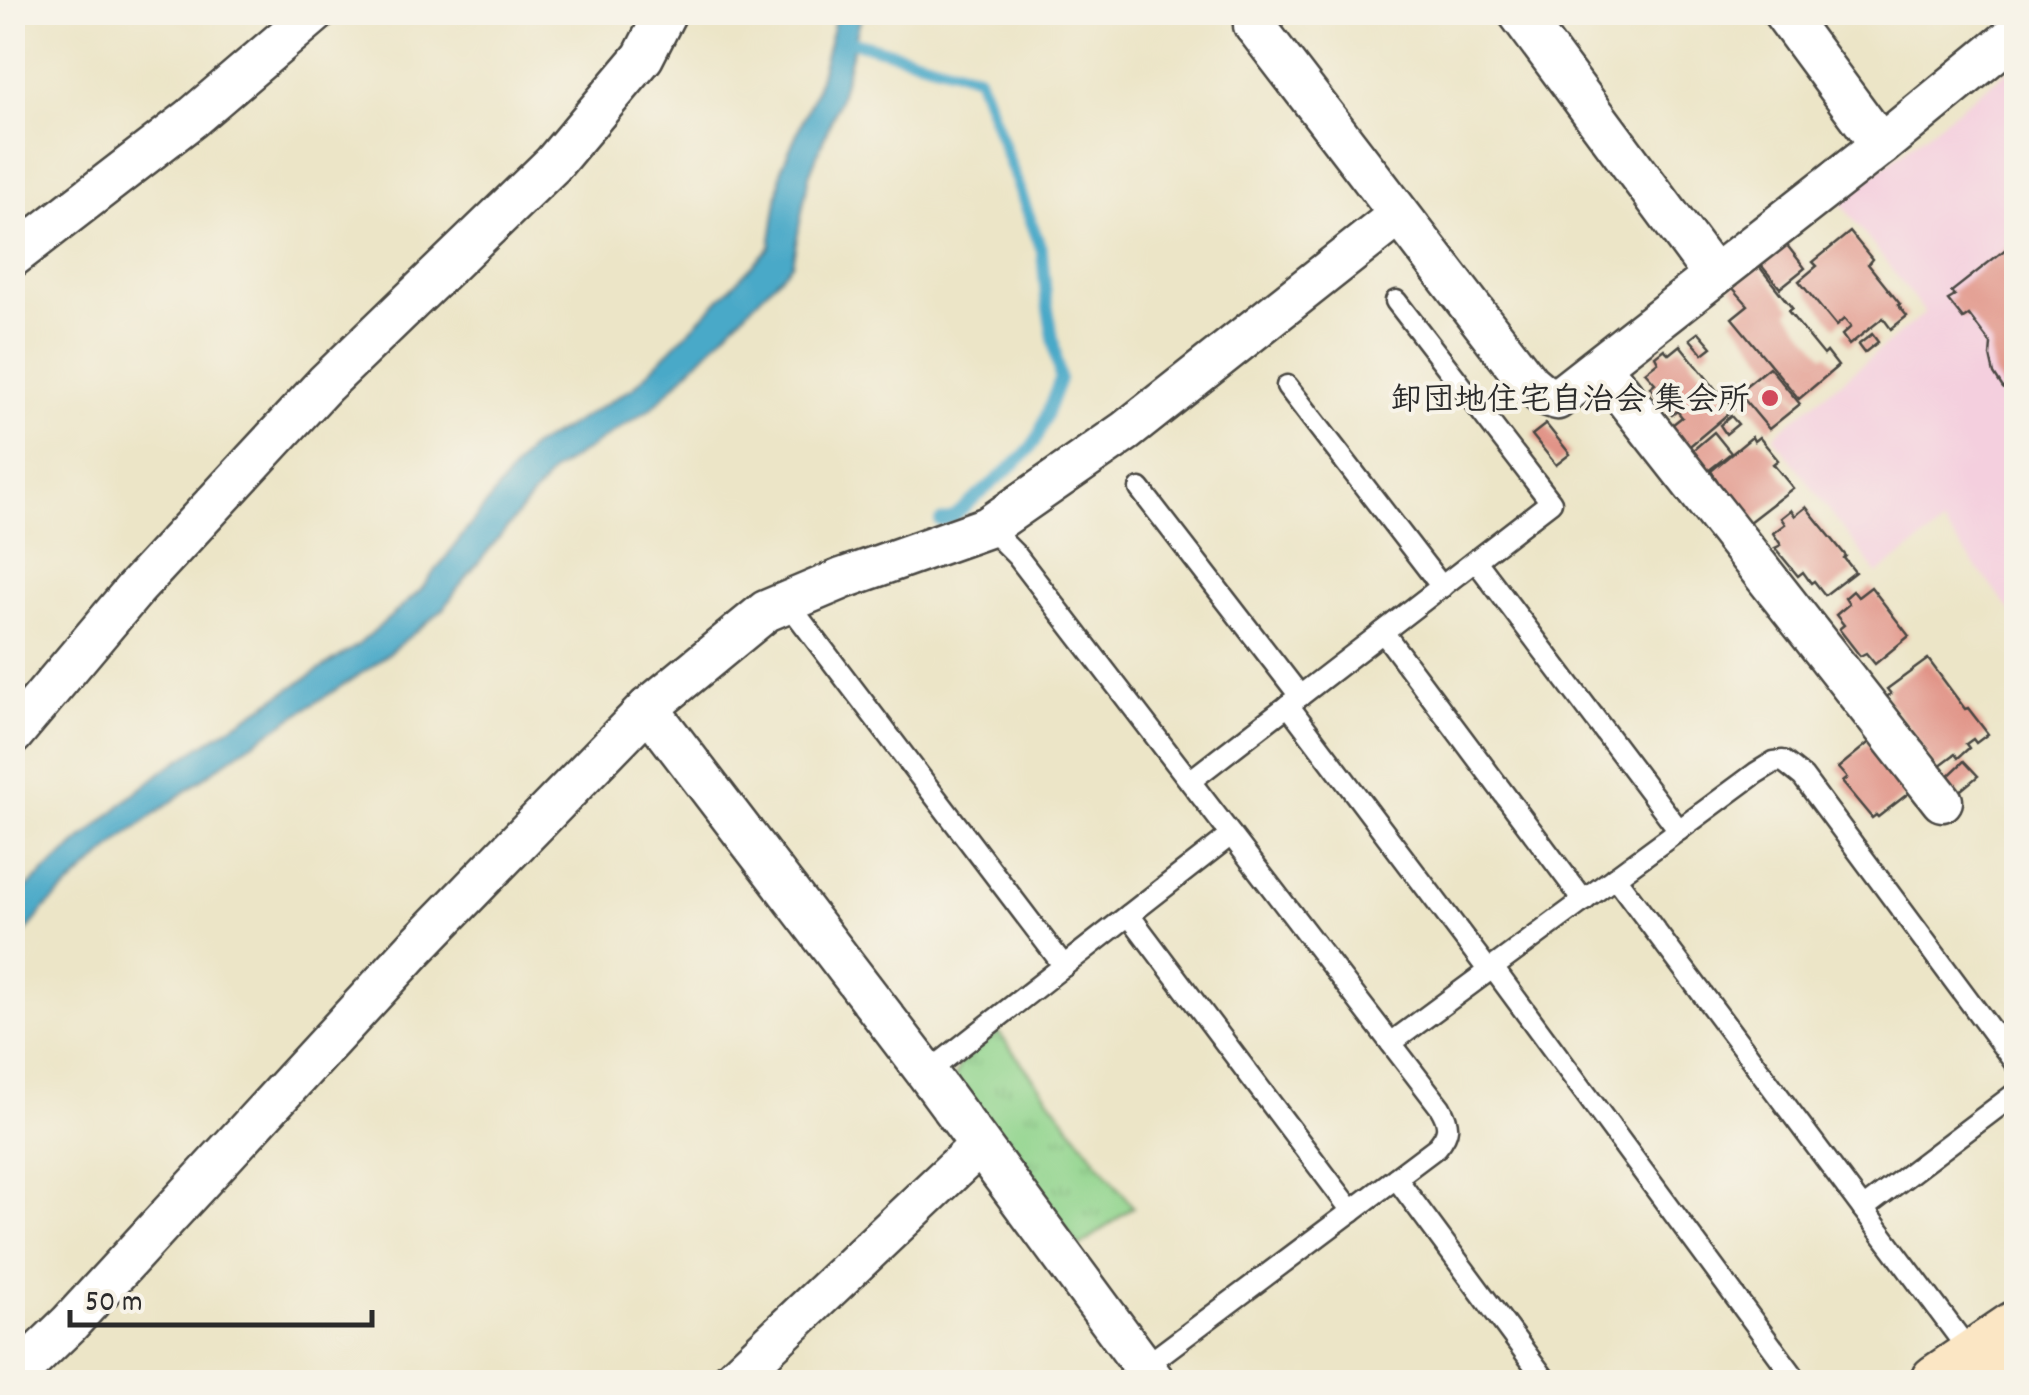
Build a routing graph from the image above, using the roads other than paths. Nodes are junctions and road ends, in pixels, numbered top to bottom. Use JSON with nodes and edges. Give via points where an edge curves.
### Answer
{"nodes":[{"id":1,"x":316,"y":12,"type":"edge"},
{"id":2,"x":666,"y":12,"type":"edge"},
{"id":3,"x":1254,"y":12,"type":"edge"},
{"id":4,"x":1518,"y":12,"type":"edge"},
{"id":5,"x":1783,"y":12,"type":"edge"},
{"id":6,"x":2007,"y":28,"type":"edge"},
{"id":7,"x":1880,"y":144,"type":"junction"},
{"id":8,"x":1400,"y":215,"type":"junction"},
{"id":9,"x":12,"y":256,"type":"edge"},
{"id":10,"x":1714,"y":276,"type":"junction"},
{"id":11,"x":1396,"y":301,"type":"dead end"},
{"id":12,"x":1600,"y":366,"type":"junction"},
{"id":13,"x":1288,"y":386,"type":"dead end"},
{"id":14,"x":1140,"y":489,"type":"dead end"},
{"id":15,"x":988,"y":527,"type":"junction"},
{"id":16,"x":1476,"y":561,"type":"junction"},
{"id":17,"x":1442,"y":587,"type":"junction"},
{"id":18,"x":787,"y":602,"type":"junction"},
{"id":19,"x":1383,"y":632,"type":"junction"},
{"id":20,"x":1294,"y":701,"type":"junction"},
{"id":21,"x":648,"y":708,"type":"junction"},
{"id":22,"x":12,"y":736,"type":"edge"},
{"id":23,"x":1190,"y":781,"type":"junction"},
{"id":24,"x":1942,"y":801,"type":"dead end"},
{"id":25,"x":1678,"y":830,"type":"junction"},
{"id":26,"x":1232,"y":836,"type":"junction"},
{"id":27,"x":1615,"y":877,"type":"junction"},
{"id":28,"x":1584,"y":900,"type":"junction"},
{"id":29,"x":1129,"y":915,"type":"junction"},
{"id":30,"x":1064,"y":966,"type":"junction"},
{"id":31,"x":1491,"y":970,"type":"junction"},
{"id":32,"x":1391,"y":1043,"type":"junction"},
{"id":33,"x":2016,"y":1064,"type":"edge"},
{"id":34,"x":926,"y":1073,"type":"junction"},
{"id":35,"x":2016,"y":1092,"type":"edge"},
{"id":36,"x":980,"y":1146,"type":"junction"},
{"id":37,"x":1396,"y":1178,"type":"junction"},
{"id":38,"x":1863,"y":1208,"type":"junction"},
{"id":39,"x":1352,"y":1212,"type":"junction"},
{"id":40,"x":1976,"y":1356,"type":"edge"},
{"id":41,"x":1150,"y":1375,"type":"edge"},
{"id":42,"x":12,"y":1379,"type":"edge"},
{"id":43,"x":730,"y":1382,"type":"edge"},
{"id":44,"x":1547,"y":1382,"type":"edge"},
{"id":45,"x":1798,"y":1382,"type":"edge"}],
"edges":[{"from":1,"to":9,"type":"street","via":[[192,118]]},
{"from":2,"to":22,"type":"street","via":[[643,58],[553,164],[325,384],[134,589]]},
{"from":3,"to":8,"type":"street","via":[[1259,31]]},
{"from":4,"to":10,"type":"street"},
{"from":5,"to":7,"type":"street"},
{"from":6,"to":7,"type":"street"},
{"from":7,"to":10,"type":"street"},
{"from":8,"to":12,"type":"street","via":[[1535,390],[1557,398]]},
{"from":8,"to":15,"type":"street","via":[[1126,432]]},
{"from":10,"to":12,"type":"street"},
{"from":11,"to":16,"type":"lane","via":[[1551,502]]},
{"from":12,"to":24,"type":"street"},
{"from":13,"to":17,"type":"lane"},
{"from":14,"to":20,"type":"lane"},
{"from":15,"to":18,"type":"street"},
{"from":15,"to":23,"type":"lane"},
{"from":16,"to":17,"type":"lane"},
{"from":16,"to":25,"type":"lane"},
{"from":17,"to":19,"type":"lane"},
{"from":18,"to":21,"type":"street","via":[[766,611]]},
{"from":18,"to":30,"type":"lane"},
{"from":19,"to":20,"type":"lane"},
{"from":19,"to":28,"type":"lane"},
{"from":20,"to":23,"type":"lane"},
{"from":20,"to":31,"type":"lane"},
{"from":21,"to":34,"type":"street"},
{"from":21,"to":42,"type":"street"},
{"from":23,"to":26,"type":"lane"},
{"from":25,"to":27,"type":"lane"},
{"from":25,"to":33,"type":"lane","via":[[1774,762],[1794,767]]},
{"from":26,"to":29,"type":"lane"},
{"from":26,"to":32,"type":"lane"},
{"from":27,"to":28,"type":"lane"},
{"from":27,"to":38,"type":"lane"},
{"from":28,"to":31,"type":"lane"},
{"from":29,"to":30,"type":"lane"},
{"from":29,"to":39,"type":"lane"},
{"from":30,"to":34,"type":"lane"},
{"from":31,"to":32,"type":"lane"},
{"from":31,"to":45,"type":"lane"},
{"from":32,"to":37,"type":"lane","via":[[1449,1122],[1437,1147]]},
{"from":34,"to":36,"type":"street"},
{"from":35,"to":38,"type":"lane"},
{"from":36,"to":41,"type":"street"},
{"from":36,"to":43,"type":"street"},
{"from":37,"to":39,"type":"lane"},
{"from":37,"to":44,"type":"lane"},
{"from":38,"to":40,"type":"lane"},
{"from":39,"to":41,"type":"lane"}]}
